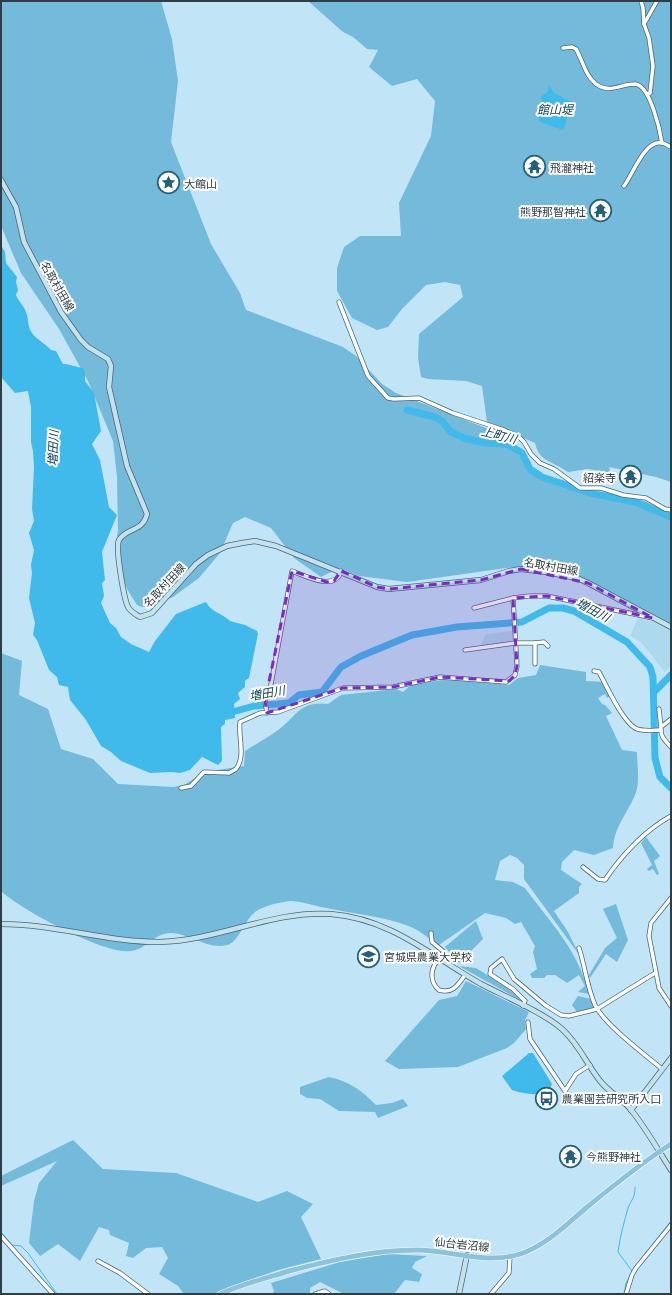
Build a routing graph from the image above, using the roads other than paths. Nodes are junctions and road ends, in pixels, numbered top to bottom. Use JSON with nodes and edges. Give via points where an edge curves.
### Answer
{"nodes":[{"id":1,"x":641,"y":1,"type":"edge"},
{"id":2,"x":657,"y":1,"type":"edge"},
{"id":3,"x":644,"y":24,"type":"junction"},
{"id":4,"x":563,"y":48,"type":"dead end"},
{"id":5,"x":648,"y":94,"type":"junction"},
{"id":6,"x":662,"y":143,"type":"junction"},
{"id":7,"x":671,"y":147,"type":"edge"},
{"id":8,"x":1,"y":180,"type":"edge"},
{"id":9,"x":624,"y":186,"type":"dead end"},
{"id":10,"x":339,"y":302,"type":"dead end"},
{"id":11,"x":671,"y":510,"type":"edge"},
{"id":12,"x":341,"y":571,"type":"junction"},
{"id":13,"x":513,"y":598,"type":"junction"},
{"id":14,"x":474,"y":608,"type":"dead end"},
{"id":15,"x":652,"y":618,"type":"junction"},
{"id":16,"x":671,"y":627,"type":"edge"},
{"id":17,"x":516,"y":643,"type":"junction"},
{"id":18,"x":535,"y":643,"type":"junction"},
{"id":19,"x":548,"y":646,"type":"dead end"},
{"id":20,"x":465,"y":650,"type":"dead end"},
{"id":21,"x":535,"y":664,"type":"dead end"},
{"id":22,"x":594,"y":671,"type":"dead end"},
{"id":23,"x":659,"y":709,"type":"dead end"},
{"id":24,"x":267,"y":713,"type":"junction"},
{"id":25,"x":671,"y":719,"type":"edge"},
{"id":26,"x":660,"y":729,"type":"junction"},
{"id":27,"x":671,"y":747,"type":"edge"},
{"id":28,"x":181,"y":788,"type":"dead end"},
{"id":29,"x":671,"y":816,"type":"edge"},
{"id":30,"x":583,"y":867,"type":"dead end"},
{"id":31,"x":671,"y":898,"type":"edge"},
{"id":32,"x":1,"y":924,"type":"edge"},
{"id":33,"x":431,"y":933,"type":"dead end"},
{"id":34,"x":579,"y":948,"type":"dead end"},
{"id":35,"x":655,"y":974,"type":"junction"},
{"id":36,"x":465,"y":975,"type":"junction"},
{"id":37,"x":523,"y":1006,"type":"junction"},
{"id":38,"x":671,"y":1006,"type":"edge"},
{"id":39,"x":598,"y":1009,"type":"junction"},
{"id":40,"x":528,"y":1022,"type":"dead end"},
{"id":41,"x":671,"y":1058,"type":"edge"},
{"id":42,"x":590,"y":1065,"type":"junction"},
{"id":43,"x":662,"y":1069,"type":"junction"},
{"id":44,"x":631,"y":1110,"type":"junction"},
{"id":45,"x":671,"y":1144,"type":"edge"},
{"id":46,"x":659,"y":1152,"type":"junction"},
{"id":47,"x":671,"y":1170,"type":"edge"},
{"id":48,"x":671,"y":1225,"type":"edge"},
{"id":49,"x":1,"y":1236,"type":"edge"},
{"id":50,"x":466,"y":1255,"type":"junction"},
{"id":51,"x":510,"y":1256,"type":"junction"},
{"id":52,"x":98,"y":1261,"type":"dead end"},
{"id":53,"x":53,"y":1294,"type":"edge"},
{"id":54,"x":148,"y":1294,"type":"edge"},
{"id":55,"x":220,"y":1294,"type":"edge"},
{"id":56,"x":315,"y":1294,"type":"edge"},
{"id":57,"x":329,"y":1294,"type":"edge"},
{"id":58,"x":459,"y":1294,"type":"edge"},
{"id":59,"x":491,"y":1294,"type":"edge"},
{"id":60,"x":626,"y":1294,"type":"edge"}],
"edges":[{"from":1,"to":3,"type":"street","via":[[644,8]]},
{"from":2,"to":3,"type":"street"},
{"from":3,"to":5,"type":"street","via":[[653,66]]},
{"from":4,"to":5,"type":"street","via":[[572,47],[576,50],[589,78],[598,85],[611,89],[635,84],[640,85]]},
{"from":5,"to":6,"type":"street","via":[[651,107],[658,119]]},
{"from":6,"to":7,"type":"street"},
{"from":6,"to":9,"type":"street","via":[[647,147]]},
{"from":8,"to":12,"type":"main road","name":"名取村田線","via":[[16,207],[24,242],[62,312],[81,340],[88,347],[104,355],[111,366],[109,387],[127,466],[147,514],[141,527],[124,535],[118,541],[117,555],[130,610],[140,617],[152,613],[196,564],[227,546],[242,543],[255,542],[276,546]]},
{"from":10,"to":11,"type":"street","via":[[368,376],[388,398],[419,398],[519,437],[540,463],[554,469],[580,488],[601,488],[623,495],[646,498]]},
{"from":12,"to":15,"type":"main road","name":"名取村田線","via":[[377,587],[388,589],[481,580],[521,569],[546,572],[577,578]]},
{"from":12,"to":24,"type":"street","via":[[340,576],[334,581],[327,582],[292,571],[265,701]]},
{"from":13,"to":14,"type":"street"},
{"from":13,"to":15,"type":"street","via":[[547,596]]},
{"from":13,"to":17,"type":"street"},
{"from":15,"to":16,"type":"main road","name":"名取村田線"},
{"from":17,"to":18,"type":"street"},
{"from":17,"to":20,"type":"street"},
{"from":17,"to":24,"type":"street","via":[[517,670],[509,681],[440,677],[380,689],[343,688],[288,709]]},
{"from":18,"to":19,"type":"street","via":[[544,642]]},
{"from":18,"to":21,"type":"street"},
{"from":22,"to":26,"type":"street","via":[[599,672],[624,716],[636,728]]},
{"from":23,"to":26,"type":"street"},
{"from":24,"to":28,"type":"street","via":[[240,722],[242,756],[236,769],[229,773],[204,772],[191,786]]},
{"from":25,"to":26,"type":"street"},
{"from":26,"to":27,"type":"street","via":[[661,736]]},
{"from":29,"to":30,"type":"street","via":[[654,827],[620,859],[606,880],[598,879]]},
{"from":31,"to":35,"type":"street","via":[[649,928]]},
{"from":32,"to":36,"type":"main road","via":[[142,941],[169,941],[198,938],[291,916],[331,914],[368,922],[398,933]]},
{"from":33,"to":36,"type":"street","bridge":true,"via":[[432,942],[444,952],[432,971],[433,983],[439,990],[448,991],[454,989]]},
{"from":34,"to":39,"type":"street"},
{"from":35,"to":38,"type":"street","via":[[659,988]]},
{"from":35,"to":39,"type":"street"},
{"from":36,"to":37,"type":"main road"},
{"from":37,"to":39,"type":"street","via":[[524,1001],[519,995],[490,974],[491,968],[502,959],[514,978],[545,1005],[561,1015],[569,1016]]},
{"from":37,"to":42,"type":"main road","via":[[564,1030]]},
{"from":39,"to":43,"type":"street","via":[[616,1029]]},
{"from":40,"to":42,"type":"street","via":[[530,1039],[565,1091],[576,1074]]},
{"from":41,"to":43,"type":"main road"},
{"from":42,"to":44,"type":"main road","via":[[602,1084]]},
{"from":43,"to":44,"type":"main road"},
{"from":44,"to":46,"type":"main road"},
{"from":45,"to":46,"type":"main road","name":"仙台岩沼線"},
{"from":46,"to":47,"type":"main road"},
{"from":46,"to":51,"type":"main road","name":"仙台岩沼線","via":[[541,1244]]},
{"from":48,"to":60,"type":"street","via":[[636,1268]]},
{"from":49,"to":53,"type":"street"},
{"from":50,"to":51,"type":"main road","name":"仙台岩沼線"},
{"from":50,"to":55,"type":"main road","name":"仙台岩沼線","via":[[418,1250],[351,1255],[260,1280]]},
{"from":50,"to":58,"type":"main road"},
{"from":51,"to":59,"type":"street","via":[[509,1273]]},
{"from":52,"to":54,"type":"street","via":[[120,1273]]},
{"from":56,"to":57,"type":"street","via":[[325,1291]]}]}
